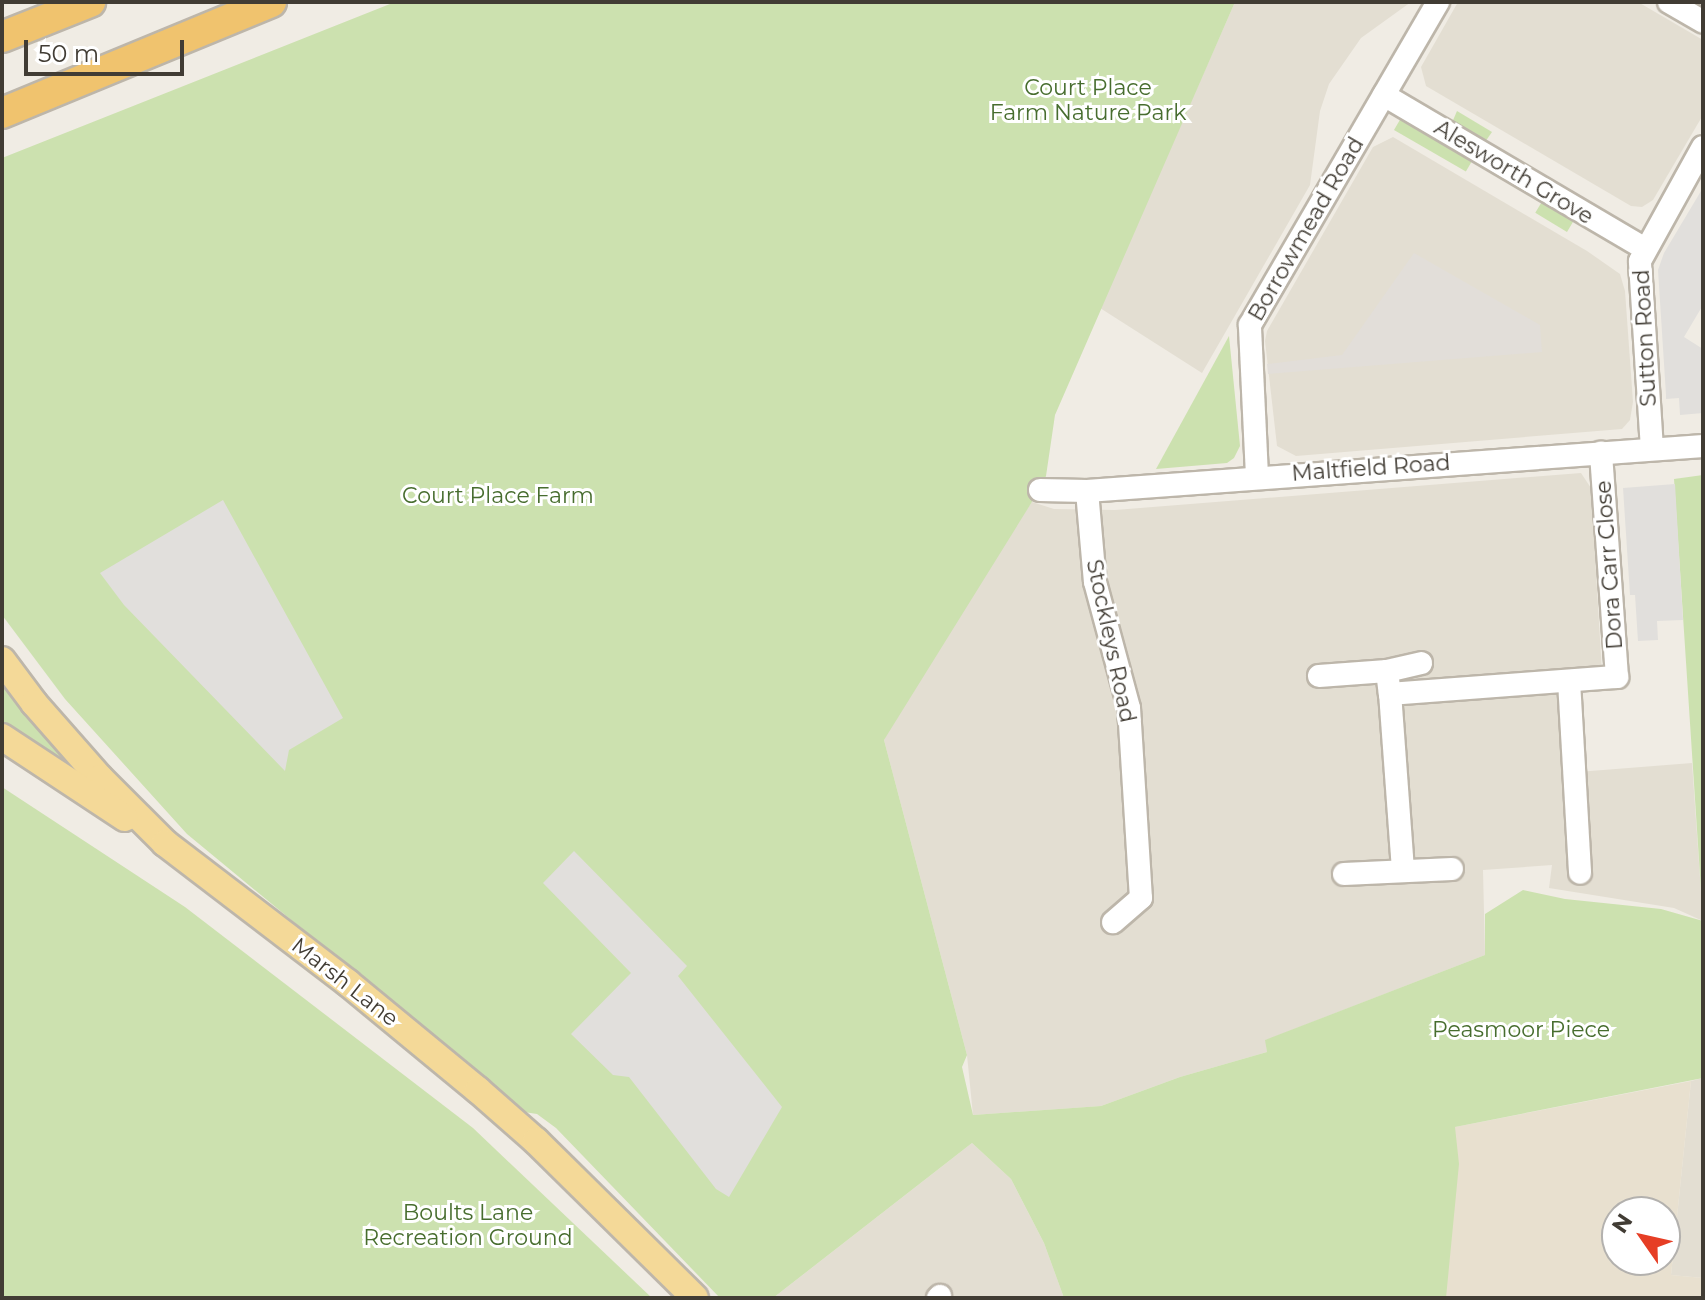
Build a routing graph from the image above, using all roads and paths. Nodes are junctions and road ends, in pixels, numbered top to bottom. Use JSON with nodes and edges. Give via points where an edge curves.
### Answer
{"nodes":[{"id":1,"x":90,"y":2,"type":"edge"},
{"id":2,"x":271,"y":2,"type":"edge"},
{"id":3,"x":1438,"y":2,"type":"edge"},
{"id":4,"x":1669,"y":2,"type":"edge"},
{"id":5,"x":1703,"y":22,"type":"edge"},
{"id":6,"x":2,"y":37,"type":"edge"},
{"id":7,"x":1384,"y":95,"type":"junction"},
{"id":8,"x":2,"y":113,"type":"edge"},
{"id":9,"x":1703,"y":147,"type":"edge"},
{"id":10,"x":1644,"y":248,"type":"junction"},
{"id":11,"x":1703,"y":446,"type":"edge"},
{"id":12,"x":1652,"y":449,"type":"junction"},
{"id":13,"x":1601,"y":453,"type":"junction"},
{"id":14,"x":1257,"y":476,"type":"junction"},
{"id":15,"x":1040,"y":490,"type":"dead end"},
{"id":16,"x":1087,"y":491,"type":"junction"},
{"id":17,"x":2,"y":660,"type":"edge"},
{"id":18,"x":1421,"y":663,"type":"dead end"},
{"id":19,"x":1387,"y":671,"type":"junction"},
{"id":20,"x":1319,"y":676,"type":"dead end"},
{"id":21,"x":1569,"y":681,"type":"junction"},
{"id":22,"x":1390,"y":694,"type":"junction"},
{"id":23,"x":2,"y":737,"type":"edge"},
{"id":24,"x":165,"y":843,"type":"junction"},
{"id":25,"x":1452,"y":869,"type":"dead end"},
{"id":26,"x":1403,"y":870,"type":"junction"},
{"id":27,"x":1580,"y":873,"type":"dead end"},
{"id":28,"x":1344,"y":874,"type":"dead end"},
{"id":29,"x":1113,"y":922,"type":"dead end"},
{"id":30,"x":695,"y":1298,"type":"edge"}],
"edges":[{"from":1,"to":6,"type":"highway"},
{"from":2,"to":8,"type":"highway"},
{"from":3,"to":7,"type":"street","name":"Borrowmead Road"},
{"from":4,"to":5,"type":"street"},
{"from":7,"to":10,"type":"street","name":"Alesworth Grove"},
{"from":7,"to":14,"type":"street","name":"Borrowmead Road","via":[[1250,325]]},
{"from":9,"to":10,"type":"street","name":"Sutton Road"},
{"from":10,"to":12,"type":"street","name":"Sutton Road","via":[[1640,277]]},
{"from":11,"to":12,"type":"street","name":"Maltfield Road"},
{"from":12,"to":13,"type":"street","name":"Maltfield Road"},
{"from":13,"to":14,"type":"street","name":"Maltfield Road"},
{"from":13,"to":21,"type":"street","name":"Dora Carr Close","via":[[1617,677]]},
{"from":14,"to":16,"type":"street","name":"Maltfield Road"},
{"from":15,"to":16,"type":"street","name":"Maltfield Road"},
{"from":16,"to":29,"type":"street","name":"Stockleys Road","via":[[1095,582],[1129,708],[1141,898]]},
{"from":17,"to":24,"type":"main road","name":"Marsh Lane","via":[[91,767]]},
{"from":18,"to":19,"type":"street"},
{"from":19,"to":20,"type":"street"},
{"from":19,"to":22,"type":"street"},
{"from":21,"to":22,"type":"street","name":"Dora Carr Close"},
{"from":21,"to":27,"type":"street"},
{"from":22,"to":26,"type":"street"},
{"from":23,"to":24,"type":"main road"},
{"from":24,"to":30,"type":"main road","name":"Marsh Lane","via":[[478,1090]]},
{"from":25,"to":26,"type":"street"},
{"from":26,"to":28,"type":"street"}]}
